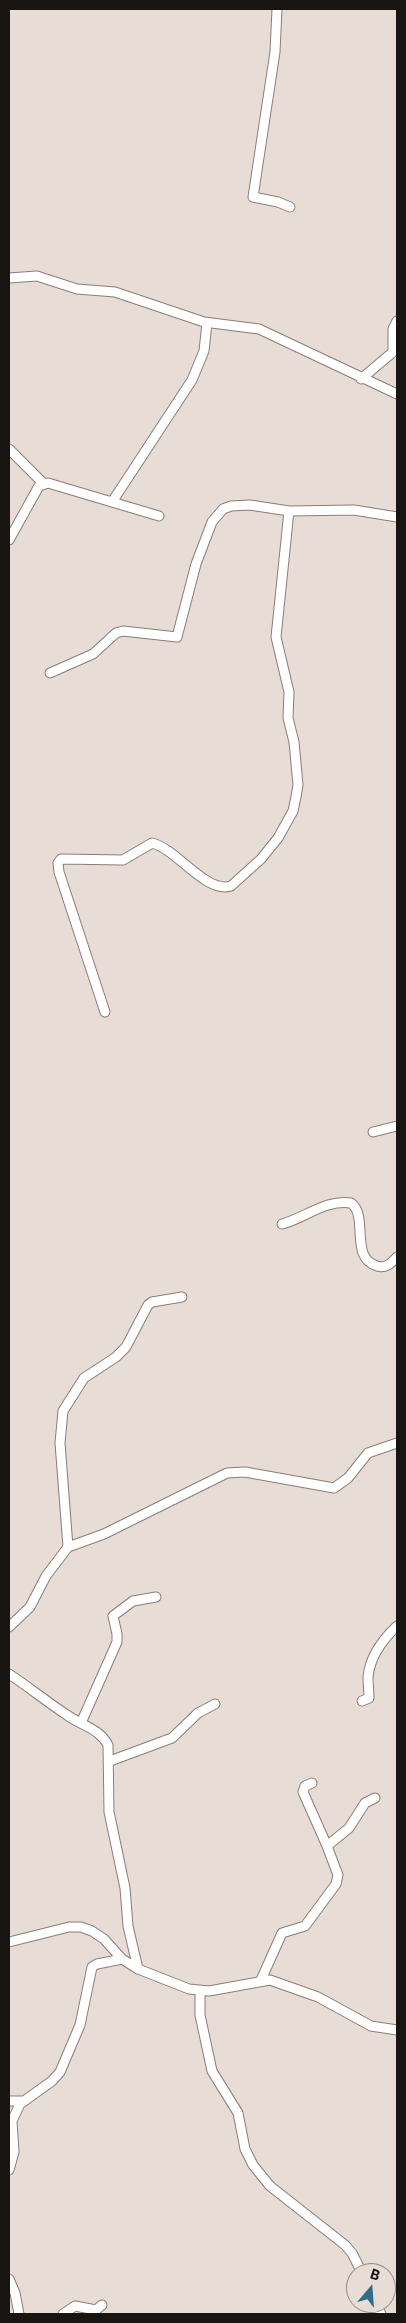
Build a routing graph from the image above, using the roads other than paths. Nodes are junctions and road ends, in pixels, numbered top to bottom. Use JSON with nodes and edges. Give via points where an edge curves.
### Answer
{"nodes":[{"id":1,"x":277,"y":9,"type":"edge"},
{"id":2,"x":290,"y":207,"type":"dead end"},
{"id":3,"x":9,"y":278,"type":"edge"},
{"id":4,"x":397,"y":321,"type":"edge"},
{"id":5,"x":207,"y":323,"type":"junction"},
{"id":6,"x":361,"y":379,"type":"junction"},
{"id":7,"x":397,"y":394,"type":"edge"},
{"id":8,"x":9,"y":449,"type":"edge"},
{"id":9,"x":43,"y":483,"type":"junction"},
{"id":10,"x":112,"y":502,"type":"junction"},
{"id":11,"x":289,"y":511,"type":"junction"},
{"id":12,"x":159,"y":516,"type":"dead end"},
{"id":13,"x":397,"y":516,"type":"edge"},
{"id":14,"x":9,"y":540,"type":"edge"},
{"id":15,"x":50,"y":673,"type":"dead end"},
{"id":16,"x":106,"y":1012,"type":"dead end"},
{"id":17,"x":397,"y":1126,"type":"edge"},
{"id":18,"x":373,"y":1132,"type":"dead end"},
{"id":19,"x":282,"y":1224,"type":"dead end"},
{"id":20,"x":397,"y":1257,"type":"edge"},
{"id":21,"x":182,"y":1297,"type":"dead end"},
{"id":22,"x":397,"y":1443,"type":"edge"},
{"id":23,"x":68,"y":1547,"type":"junction"},
{"id":24,"x":156,"y":1596,"type":"dead end"},
{"id":25,"x":397,"y":1626,"type":"edge"},
{"id":26,"x":9,"y":1627,"type":"edge"},
{"id":27,"x":9,"y":1674,"type":"edge"},
{"id":28,"x":362,"y":1701,"type":"dead end"},
{"id":29,"x":215,"y":1704,"type":"dead end"},
{"id":30,"x":81,"y":1723,"type":"junction"},
{"id":31,"x":110,"y":1761,"type":"junction"},
{"id":32,"x":312,"y":1783,"type":"dead end"},
{"id":33,"x":375,"y":1798,"type":"dead end"},
{"id":34,"x":327,"y":1846,"type":"junction"},
{"id":35,"x":9,"y":1942,"type":"edge"},
{"id":36,"x":122,"y":1959,"type":"junction"},
{"id":37,"x":138,"y":1969,"type":"junction"},
{"id":38,"x":261,"y":1980,"type":"junction"},
{"id":39,"x":200,"y":1992,"type":"junction"},
{"id":40,"x":397,"y":2030,"type":"edge"},
{"id":41,"x":9,"y":2101,"type":"edge"},
{"id":42,"x":24,"y":2101,"type":"junction"},
{"id":43,"x":9,"y":2170,"type":"edge"},
{"id":44,"x":357,"y":2263,"type":"edge"},
{"id":45,"x":9,"y":2279,"type":"edge"},
{"id":46,"x":102,"y":2305,"type":"dead end"},
{"id":47,"x":19,"y":2314,"type":"edge"},
{"id":48,"x":63,"y":2314,"type":"edge"}],
"edges":[{"from":1,"to":2,"type":"street","via":[[276,43],[253,197]]},
{"from":3,"to":5,"type":"street","via":[[37,276],[77,289],[115,292]]},
{"from":4,"to":6,"type":"street","via":[[393,329],[393,352]]},
{"from":5,"to":6,"type":"street","via":[[259,329]]},
{"from":5,"to":10,"type":"street","via":[[204,351],[192,380]]},
{"from":6,"to":7,"type":"street"},
{"from":8,"to":9,"type":"street"},
{"from":9,"to":10,"type":"street"},
{"from":9,"to":14,"type":"street"},
{"from":10,"to":12,"type":"street"},
{"from":11,"to":13,"type":"street","via":[[354,510]]},
{"from":11,"to":15,"type":"street","via":[[238,505],[217,514],[196,564],[177,637],[123,631],[116,633],[93,654]]},
{"from":11,"to":16,"type":"street","via":[[276,637],[289,692],[288,718],[294,742],[298,785],[293,811],[261,859],[225,888],[193,871],[168,849],[152,843],[123,860],[61,859],[59,872]]},
{"from":17,"to":18,"type":"street"},
{"from":19,"to":20,"type":"street","via":[[302,1218],[316,1209],[351,1203],[357,1211],[362,1248],[368,1260],[381,1267]]},
{"from":21,"to":23,"type":"street","via":[[148,1305],[126,1347],[84,1378],[63,1411],[60,1443]]},
{"from":22,"to":23,"type":"street","via":[[368,1453],[348,1478],[334,1488],[246,1472],[227,1473],[104,1534]]},
{"from":23,"to":26,"type":"street","via":[[46,1576],[30,1607]]},
{"from":24,"to":30,"type":"street","via":[[133,1601],[113,1616],[117,1642]]},
{"from":25,"to":28,"type":"street","via":[[376,1652],[369,1673],[368,1698]]},
{"from":27,"to":30,"type":"street"},
{"from":29,"to":31,"type":"street","via":[[198,1713],[172,1738]]},
{"from":30,"to":31,"type":"street","via":[[104,1737]]},
{"from":31,"to":37,"type":"street","via":[[109,1812]]},
{"from":32,"to":34,"type":"street","via":[[304,1786],[303,1792]]},
{"from":33,"to":34,"type":"street","via":[[362,1806],[349,1828]]},
{"from":34,"to":38,"type":"street","via":[[338,1875],[336,1884],[305,1926],[282,1933]]},
{"from":35,"to":36,"type":"street","via":[[81,1927],[104,1939]]},
{"from":36,"to":37,"type":"street"},
{"from":36,"to":42,"type":"street","via":[[92,1967],[80,2025],[60,2072]]},
{"from":37,"to":39,"type":"street"},
{"from":38,"to":39,"type":"street"},
{"from":38,"to":40,"type":"street","via":[[280,1982],[318,1997],[371,2026]]},
{"from":39,"to":44,"type":"street","via":[[200,2015],[212,2071],[238,2113],[245,2150],[253,2165],[270,2186],[349,2249]]},
{"from":41,"to":42,"type":"street"},
{"from":42,"to":43,"type":"street","via":[[12,2121],[14,2152]]},
{"from":45,"to":47,"type":"street"},
{"from":46,"to":48,"type":"street","via":[[96,2310],[76,2306]]}]}
